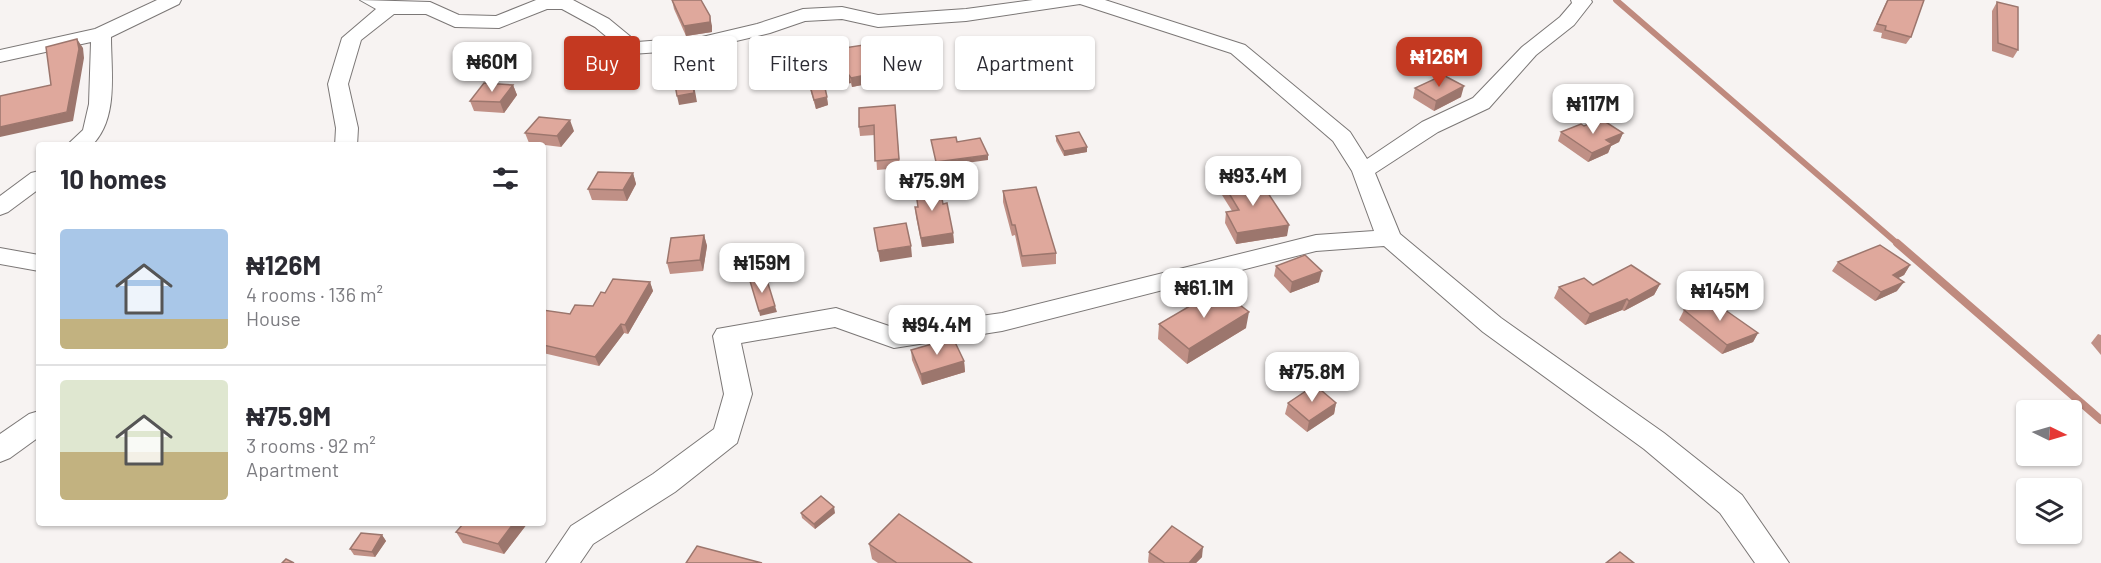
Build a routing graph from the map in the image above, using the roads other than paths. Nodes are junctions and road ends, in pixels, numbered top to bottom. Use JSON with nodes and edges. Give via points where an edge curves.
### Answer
{"nodes":[{"id":1,"x":172,"y":0,"type":"edge"},
{"id":2,"x":369,"y":0,"type":"edge"},
{"id":3,"x":1074,"y":0,"type":"edge"},
{"id":4,"x":1086,"y":0,"type":"edge"},
{"id":5,"x":1580,"y":0,"type":"edge"},
{"id":6,"x":389,"y":8,"type":"junction"},
{"id":7,"x":101,"y":34,"type":"junction"},
{"id":8,"x":0,"y":56,"type":"edge"},
{"id":9,"x":82,"y":142,"type":"edge"},
{"id":10,"x":346,"y":142,"type":"edge"},
{"id":11,"x":1363,"y":171,"type":"junction"},
{"id":12,"x":36,"y":180,"type":"edge"},
{"id":13,"x":0,"y":207,"type":"edge"},
{"id":14,"x":1389,"y":238,"type":"junction"},
{"id":15,"x":0,"y":256,"type":"edge"},
{"id":16,"x":36,"y":262,"type":"edge"},
{"id":17,"x":36,"y":424,"type":"edge"},
{"id":18,"x":0,"y":450,"type":"edge"},
{"id":19,"x":562,"y":563,"type":"edge"},
{"id":20,"x":1773,"y":563,"type":"edge"}],
"edges":[{"from":1,"to":7,"type":"street"},
{"from":2,"to":6,"type":"street"},
{"from":3,"to":6,"type":"street","via":[[966,15],[878,21],[842,13],[803,15],[702,43],[632,48],[602,23],[566,4],[545,3],[499,22],[455,21],[430,8]]},
{"from":4,"to":11,"type":"street","via":[[1238,49],[1342,137]]},
{"from":5,"to":11,"type":"street","via":[[1583,2],[1567,21],[1529,51],[1481,104],[1431,127]]},
{"from":6,"to":10,"type":"street","via":[[352,38],[338,84]]},
{"from":7,"to":8,"type":"street"},
{"from":7,"to":9,"type":"street","via":[[100,104],[93,132]]},
{"from":11,"to":14,"type":"street"},
{"from":12,"to":13,"type":"street"},
{"from":14,"to":19,"type":"street","via":[[1316,243],[1002,322],[894,338],[836,317],[726,336],[738,394],[727,435],[664,483],[582,535]]},
{"from":14,"to":20,"type":"street","via":[[1492,325],[1654,441],[1731,504]]},
{"from":15,"to":16,"type":"street"},
{"from":17,"to":18,"type":"street"}]}
